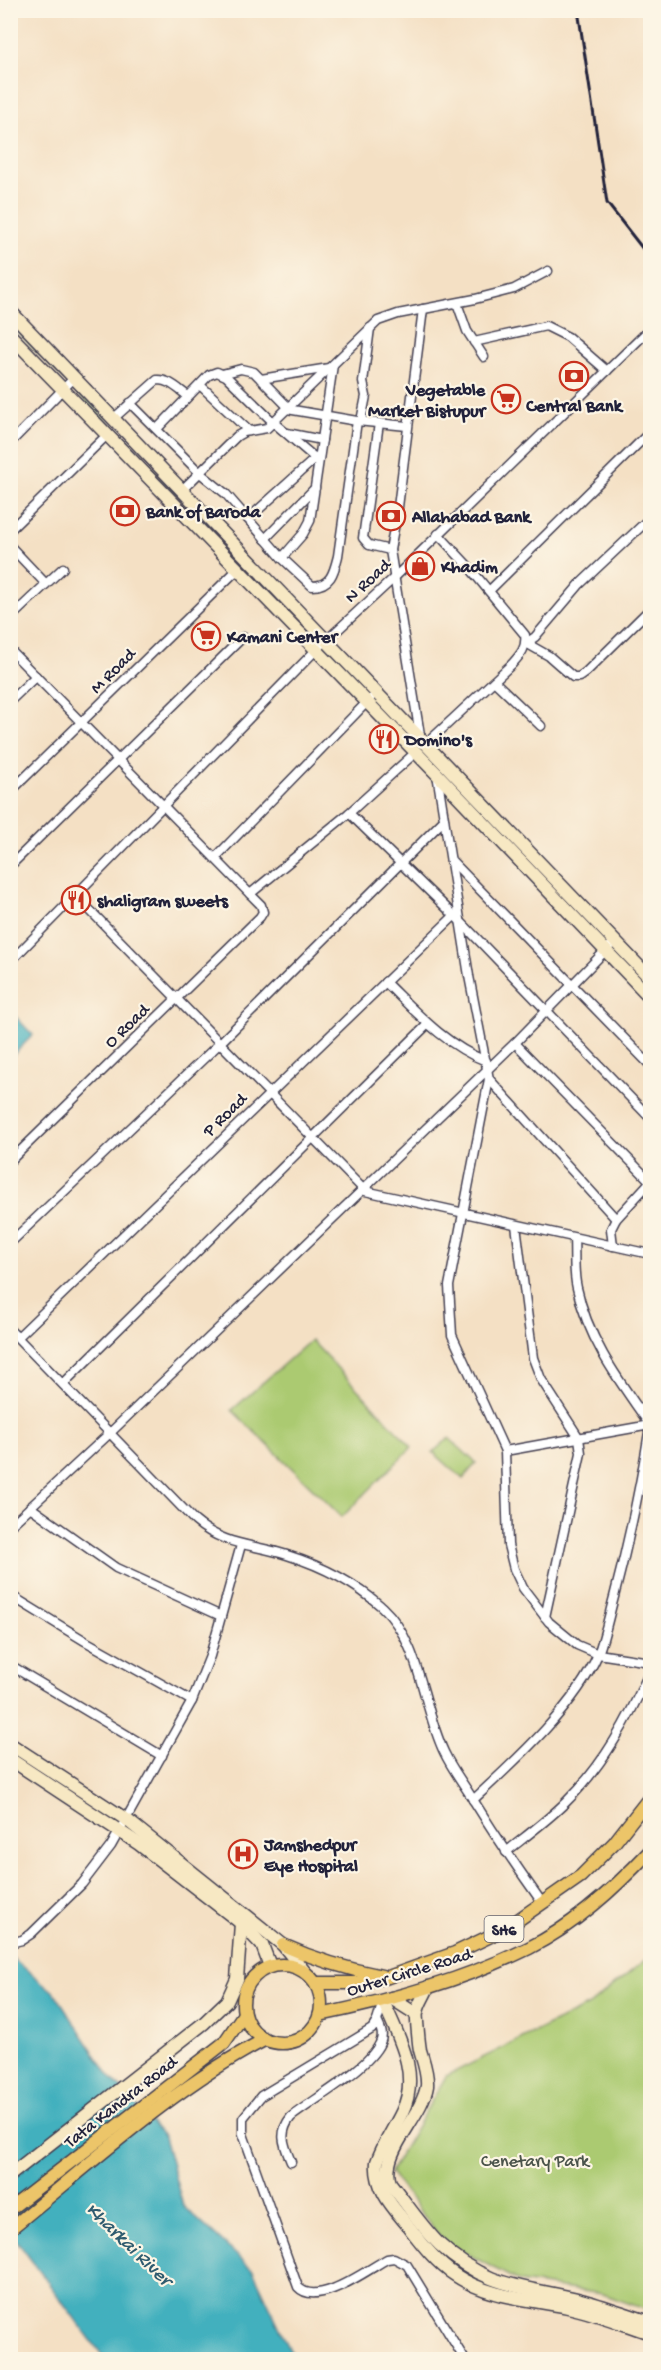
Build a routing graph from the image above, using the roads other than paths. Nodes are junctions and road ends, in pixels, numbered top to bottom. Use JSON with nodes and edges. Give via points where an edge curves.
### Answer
{"nodes":[{"id":1,"x":548,"y":271,"type":"dead end"},
{"id":2,"x":457,"y":303,"type":"junction"},
{"id":3,"x":423,"y":309,"type":"junction"},
{"id":4,"x":10,"y":310,"type":"edge"},
{"id":5,"x":370,"y":328,"type":"junction"},
{"id":6,"x":651,"y":330,"type":"edge"},
{"id":7,"x":10,"y":336,"type":"edge"},
{"id":8,"x":474,"y":342,"type":"junction"},
{"id":9,"x":484,"y":357,"type":"dead end"},
{"id":10,"x":332,"y":366,"type":"junction"},
{"id":11,"x":607,"y":371,"type":"junction"},
{"id":12,"x":222,"y":374,"type":"junction"},
{"id":13,"x":75,"y":377,"type":"junction"},
{"id":14,"x":261,"y":379,"type":"junction"},
{"id":15,"x":200,"y":385,"type":"junction"},
{"id":16,"x":61,"y":389,"type":"junction"},
{"id":17,"x":188,"y":396,"type":"junction"},
{"id":18,"x":130,"y":403,"type":"junction"},
{"id":19,"x":288,"y":408,"type":"junction"},
{"id":20,"x":326,"y":416,"type":"junction"},
{"id":21,"x":114,"y":418,"type":"junction"},
{"id":22,"x":359,"y":421,"type":"junction"},
{"id":23,"x":273,"y":422,"type":"junction"},
{"id":24,"x":379,"y":423,"type":"junction"},
{"id":25,"x":407,"y":426,"type":"junction"},
{"id":26,"x":157,"y":429,"type":"junction"},
{"id":27,"x":249,"y":431,"type":"junction"},
{"id":28,"x":651,"y":432,"type":"edge"},
{"id":29,"x":287,"y":433,"type":"junction"},
{"id":30,"x":107,"y":435,"type":"junction"},
{"id":31,"x":322,"y":440,"type":"junction"},
{"id":32,"x":10,"y":443,"type":"edge"},
{"id":33,"x":318,"y":455,"type":"junction"},
{"id":34,"x":200,"y":473,"type":"junction"},
{"id":35,"x":316,"y":487,"type":"junction"},
{"id":36,"x":182,"y":490,"type":"junction"},
{"id":37,"x":651,"y":518,"type":"edge"},
{"id":38,"x":248,"y":519,"type":"junction"},
{"id":39,"x":10,"y":530,"type":"edge"},
{"id":40,"x":438,"y":534,"type":"junction"},
{"id":41,"x":265,"y":539,"type":"junction"},
{"id":42,"x":10,"y":546,"type":"edge"},
{"id":43,"x":390,"y":550,"type":"junction"},
{"id":44,"x":282,"y":558,"type":"junction"},
{"id":45,"x":63,"y":568,"type":"dead end"},
{"id":46,"x":237,"y":570,"type":"junction"},
{"id":47,"x":395,"y":577,"type":"junction"},
{"id":48,"x":46,"y":584,"type":"junction"},
{"id":49,"x":489,"y":591,"type":"junction"},
{"id":50,"x":651,"y":609,"type":"edge"},
{"id":51,"x":10,"y":618,"type":"edge"},
{"id":52,"x":243,"y":637,"type":"dead end"},
{"id":53,"x":326,"y":640,"type":"junction"},
{"id":54,"x":526,"y":643,"type":"junction"},
{"id":55,"x":10,"y":650,"type":"edge"},
{"id":56,"x":316,"y":650,"type":"junction"},
{"id":57,"x":36,"y":676,"type":"junction"},
{"id":58,"x":494,"y":681,"type":"junction"},
{"id":59,"x":376,"y":692,"type":"junction"},
{"id":60,"x":10,"y":700,"type":"edge"},
{"id":61,"x":367,"y":702,"type":"junction"},
{"id":62,"x":82,"y":723,"type":"junction"},
{"id":63,"x":541,"y":726,"type":"dead end"},
{"id":64,"x":423,"y":739,"type":"junction"},
{"id":65,"x":416,"y":752,"type":"junction"},
{"id":66,"x":118,"y":759,"type":"junction"},
{"id":67,"x":436,"y":773,"type":"junction"},
{"id":68,"x":10,"y":792,"type":"edge"},
{"id":69,"x":164,"y":806,"type":"junction"},
{"id":70,"x":350,"y":813,"type":"junction"},
{"id":71,"x":444,"y":820,"type":"junction"},
{"id":72,"x":215,"y":858,"type":"junction"},
{"id":73,"x":451,"y":859,"type":"junction"},
{"id":74,"x":400,"y":863,"type":"junction"},
{"id":75,"x":10,"y":866,"type":"edge"},
{"id":76,"x":250,"y":894,"type":"junction"},
{"id":77,"x":77,"y":897,"type":"junction"},
{"id":78,"x":454,"y":915,"type":"junction"},
{"id":79,"x":462,"y":923,"type":"junction"},
{"id":80,"x":611,"y":945,"type":"junction"},
{"id":81,"x":10,"y":962,"type":"edge"},
{"id":82,"x":651,"y":978,"type":"edge"},
{"id":83,"x":385,"y":982,"type":"junction"},
{"id":84,"x":574,"y":984,"type":"junction"},
{"id":85,"x":651,"y":997,"type":"edge"},
{"id":86,"x":177,"y":999,"type":"junction"},
{"id":87,"x":548,"y":1011,"type":"junction"},
{"id":88,"x":428,"y":1024,"type":"junction"},
{"id":89,"x":220,"y":1043,"type":"junction"},
{"id":90,"x":515,"y":1043,"type":"junction"},
{"id":91,"x":487,"y":1065,"type":"junction"},
{"id":92,"x":651,"y":1065,"type":"edge"},
{"id":93,"x":489,"y":1079,"type":"junction"},
{"id":94,"x":270,"y":1094,"type":"junction"},
{"id":95,"x":651,"y":1118,"type":"edge"},
{"id":96,"x":312,"y":1139,"type":"junction"},
{"id":97,"x":10,"y":1161,"type":"edge"},
{"id":98,"x":651,"y":1181,"type":"edge"},
{"id":99,"x":363,"y":1189,"type":"junction"},
{"id":100,"x":462,"y":1213,"type":"junction"},
{"id":101,"x":616,"y":1219,"type":"junction"},
{"id":102,"x":516,"y":1225,"type":"junction"},
{"id":103,"x":574,"y":1238,"type":"junction"},
{"id":104,"x":10,"y":1243,"type":"edge"},
{"id":105,"x":613,"y":1246,"type":"junction"},
{"id":106,"x":651,"y":1254,"type":"edge"},
{"id":107,"x":10,"y":1330,"type":"edge"},
{"id":108,"x":18,"y":1337,"type":"junction"},
{"id":109,"x":63,"y":1384,"type":"junction"},
{"id":110,"x":651,"y":1425,"type":"edge"},
{"id":111,"x":110,"y":1434,"type":"junction"},
{"id":112,"x":579,"y":1438,"type":"junction"},
{"id":113,"x":505,"y":1451,"type":"junction"},
{"id":114,"x":30,"y":1507,"type":"junction"},
{"id":115,"x":10,"y":1526,"type":"edge"},
{"id":116,"x":241,"y":1545,"type":"junction"},
{"id":117,"x":10,"y":1595,"type":"edge"},
{"id":118,"x":222,"y":1616,"type":"junction"},
{"id":119,"x":545,"y":1617,"type":"junction"},
{"id":120,"x":598,"y":1654,"type":"junction"},
{"id":121,"x":651,"y":1662,"type":"edge"},
{"id":122,"x":10,"y":1665,"type":"edge"},
{"id":123,"x":651,"y":1671,"type":"edge"},
{"id":124,"x":192,"y":1701,"type":"junction"},
{"id":125,"x":10,"y":1744,"type":"edge"},
{"id":126,"x":162,"y":1756,"type":"junction"},
{"id":127,"x":10,"y":1759,"type":"edge"},
{"id":128,"x":651,"y":1797,"type":"edge"},
{"id":129,"x":473,"y":1800,"type":"junction"},
{"id":130,"x":127,"y":1820,"type":"junction"},
{"id":131,"x":119,"y":1830,"type":"junction"},
{"id":132,"x":651,"y":1851,"type":"edge"},
{"id":133,"x":506,"y":1852,"type":"junction"},
{"id":134,"x":543,"y":1904,"type":"junction"},
{"id":135,"x":241,"y":1923,"type":"junction"},
{"id":136,"x":10,"y":1943,"type":"edge"},
{"id":137,"x":283,"y":1945,"type":"junction"},
{"id":138,"x":270,"y":1966,"type":"junction"},
{"id":139,"x":304,"y":1971,"type":"junction"},
{"id":140,"x":385,"y":1978,"type":"junction"},
{"id":141,"x":316,"y":1983,"type":"junction"},
{"id":142,"x":428,"y":1987,"type":"junction"},
{"id":143,"x":387,"y":2000,"type":"junction"},
{"id":144,"x":244,"y":2014,"type":"junction"},
{"id":145,"x":416,"y":2014,"type":"junction"},
{"id":146,"x":321,"y":2015,"type":"junction"},
{"id":147,"x":377,"y":2021,"type":"junction"},
{"id":148,"x":264,"y":2040,"type":"junction"},
{"id":149,"x":424,"y":2066,"type":"junction"},
{"id":150,"x":409,"y":2070,"type":"junction"},
{"id":151,"x":167,"y":2094,"type":"junction"},
{"id":152,"x":291,"y":2162,"type":"dead end"},
{"id":153,"x":10,"y":2175,"type":"edge"},
{"id":154,"x":10,"y":2209,"type":"edge"},
{"id":155,"x":10,"y":2229,"type":"edge"},
{"id":156,"x":651,"y":2322,"type":"edge"},
{"id":157,"x":651,"y":2333,"type":"edge"},
{"id":158,"x":465,"y":2360,"type":"edge"}],
"edges":[{"from":1,"to":2,"type":"street","via":[[514,289]]},
{"from":2,"to":3,"type":"street"},
{"from":2,"to":8,"type":"street"},
{"from":3,"to":5,"type":"street","via":[[388,317]]},
{"from":3,"to":25,"type":"street"},
{"from":4,"to":13,"type":"street"},
{"from":5,"to":10,"type":"street"},
{"from":5,"to":22,"type":"street","via":[[363,382],[366,396]]},
{"from":6,"to":11,"type":"street","name":"N Road"},
{"from":7,"to":16,"type":"street"},
{"from":8,"to":9,"type":"street"},
{"from":8,"to":11,"type":"street","via":[[546,326],[568,337]]},
{"from":10,"to":14,"type":"street"},
{"from":10,"to":19,"type":"street"},
{"from":10,"to":20,"type":"street"},
{"from":11,"to":40,"type":"street","name":"N Road"},
{"from":12,"to":14,"type":"street","via":[[248,370]]},
{"from":12,"to":15,"type":"street","via":[[213,373]]},
{"from":12,"to":23,"type":"street"},
{"from":13,"to":16,"type":"street"},
{"from":13,"to":21,"type":"street"},
{"from":14,"to":19,"type":"street"},
{"from":15,"to":17,"type":"street"},
{"from":15,"to":27,"type":"street"},
{"from":16,"to":30,"type":"street"},
{"from":16,"to":32,"type":"street"},
{"from":17,"to":18,"type":"street","via":[[169,382],[157,380]]},
{"from":17,"to":26,"type":"street"},
{"from":18,"to":21,"type":"street"},
{"from":18,"to":26,"type":"street"},
{"from":19,"to":20,"type":"street"},
{"from":19,"to":23,"type":"street"},
{"from":20,"to":22,"type":"street"},
{"from":20,"to":31,"type":"street"},
{"from":21,"to":36,"type":"street"},
{"from":22,"to":24,"type":"street"},
{"from":22,"to":44,"type":"street","via":[[333,574],[321,586],[312,585]]},
{"from":23,"to":27,"type":"street","via":[[267,428]]},
{"from":23,"to":29,"type":"street"},
{"from":24,"to":25,"type":"street"},
{"from":24,"to":43,"type":"street","via":[[363,538],[369,545]]},
{"from":25,"to":43,"type":"street"},
{"from":26,"to":34,"type":"street"},
{"from":27,"to":34,"type":"street","via":[[237,436]]},
{"from":28,"to":49,"type":"street"},
{"from":29,"to":31,"type":"street"},
{"from":29,"to":33,"type":"street"},
{"from":30,"to":39,"type":"street"},
{"from":30,"to":46,"type":"street"},
{"from":31,"to":33,"type":"street"},
{"from":33,"to":35,"type":"street"},
{"from":33,"to":38,"type":"street"},
{"from":34,"to":36,"type":"street"},
{"from":34,"to":38,"type":"street"},
{"from":35,"to":41,"type":"street"},
{"from":35,"to":44,"type":"street","via":[[310,521]]},
{"from":36,"to":53,"type":"street"},
{"from":37,"to":54,"type":"street","via":[[579,584]]},
{"from":38,"to":41,"type":"street"},
{"from":40,"to":47,"type":"street","name":"N Road"},
{"from":40,"to":49,"type":"street"},
{"from":41,"to":44,"type":"street"},
{"from":42,"to":48,"type":"street"},
{"from":43,"to":47,"type":"street"},
{"from":45,"to":48,"type":"street"},
{"from":46,"to":56,"type":"street"},
{"from":46,"to":62,"type":"street","name":"M Road"},
{"from":47,"to":53,"type":"street","name":"N Road"},
{"from":47,"to":64,"type":"street"},
{"from":48,"to":51,"type":"street"},
{"from":49,"to":54,"type":"street","via":[[525,635]]},
{"from":50,"to":54,"type":"street","via":[[579,677],[573,677]]},
{"from":52,"to":66,"type":"street"},
{"from":53,"to":56,"type":"street","name":"N Road"},
{"from":53,"to":59,"type":"street"},
{"from":54,"to":58,"type":"street"},
{"from":55,"to":57,"type":"street"},
{"from":56,"to":61,"type":"street"},
{"from":56,"to":69,"type":"street","name":"N Road"},
{"from":57,"to":60,"type":"street"},
{"from":57,"to":62,"type":"street"},
{"from":58,"to":63,"type":"street"},
{"from":58,"to":64,"type":"street"},
{"from":59,"to":61,"type":"street"},
{"from":59,"to":64,"type":"street"},
{"from":61,"to":65,"type":"street"},
{"from":61,"to":72,"type":"street"},
{"from":62,"to":66,"type":"street"},
{"from":62,"to":68,"type":"street","name":"M Road"},
{"from":64,"to":80,"type":"street"},
{"from":65,"to":67,"type":"street"},
{"from":65,"to":70,"type":"street"},
{"from":66,"to":69,"type":"street"},
{"from":66,"to":75,"type":"street"},
{"from":67,"to":71,"type":"street"},
{"from":67,"to":80,"type":"street"},
{"from":69,"to":72,"type":"street"},
{"from":69,"to":77,"type":"street","name":"N Road"},
{"from":70,"to":74,"type":"street"},
{"from":70,"to":76,"type":"street"},
{"from":71,"to":73,"type":"street"},
{"from":71,"to":74,"type":"street"},
{"from":72,"to":76,"type":"street"},
{"from":73,"to":79,"type":"street"},
{"from":73,"to":84,"type":"street"},
{"from":74,"to":78,"type":"street"},
{"from":74,"to":89,"type":"street"},
{"from":76,"to":86,"type":"street","name":"O Road","via":[[261,905],[260,917]]},
{"from":77,"to":81,"type":"street","name":"N Road"},
{"from":77,"to":86,"type":"street"},
{"from":78,"to":79,"type":"street"},
{"from":78,"to":83,"type":"street","name":"P Road"},
{"from":79,"to":87,"type":"street"},
{"from":79,"to":91,"type":"street"},
{"from":80,"to":82,"type":"street"},
{"from":80,"to":84,"type":"street"},
{"from":80,"to":85,"type":"street"},
{"from":83,"to":88,"type":"street"},
{"from":83,"to":94,"type":"street","name":"P Road"},
{"from":84,"to":87,"type":"street"},
{"from":84,"to":92,"type":"street"},
{"from":86,"to":89,"type":"street"},
{"from":86,"to":97,"type":"street","name":"O Road"},
{"from":87,"to":90,"type":"street"},
{"from":87,"to":95,"type":"street"},
{"from":88,"to":91,"type":"street","via":[[454,1046]]},
{"from":88,"to":96,"type":"street"},
{"from":89,"to":94,"type":"street"},
{"from":89,"to":104,"type":"street"},
{"from":90,"to":91,"type":"street"},
{"from":90,"to":98,"type":"street"},
{"from":91,"to":93,"type":"street"},
{"from":91,"to":99,"type":"street"},
{"from":93,"to":100,"type":"street"},
{"from":93,"to":101,"type":"street"},
{"from":94,"to":96,"type":"street"},
{"from":94,"to":108,"type":"street","name":"P Road"},
{"from":96,"to":99,"type":"street"},
{"from":96,"to":109,"type":"street"},
{"from":98,"to":101,"type":"street"},
{"from":99,"to":100,"type":"street"},
{"from":99,"to":111,"type":"street"},
{"from":100,"to":102,"type":"street"},
{"from":100,"to":113,"type":"street","via":[[449,1286],[452,1335]]},
{"from":101,"to":105,"type":"street","via":[[611,1229]]},
{"from":102,"to":103,"type":"street"},
{"from":102,"to":112,"type":"street","via":[[533,1358],[541,1379]]},
{"from":103,"to":105,"type":"street"},
{"from":103,"to":110,"type":"street","via":[[576,1287],[586,1318],[612,1370]]},
{"from":105,"to":106,"type":"street"},
{"from":107,"to":108,"type":"street"},
{"from":108,"to":109,"type":"street"},
{"from":109,"to":111,"type":"street"},
{"from":110,"to":112,"type":"street"},
{"from":110,"to":120,"type":"street","via":[[626,1550]]},
{"from":111,"to":114,"type":"street"},
{"from":111,"to":116,"type":"street","via":[[209,1533]]},
{"from":112,"to":113,"type":"street"},
{"from":112,"to":119,"type":"street","via":[[581,1452]]},
{"from":113,"to":119,"type":"street","via":[[508,1545],[523,1588]]},
{"from":114,"to":115,"type":"street"},
{"from":114,"to":118,"type":"street","via":[[116,1568]]},
{"from":116,"to":118,"type":"street"},
{"from":116,"to":129,"type":"street","via":[[327,1569],[384,1609],[406,1639],[442,1750]]},
{"from":117,"to":124,"type":"street"},
{"from":118,"to":124,"type":"street"},
{"from":119,"to":120,"type":"street","via":[[562,1635]]},
{"from":120,"to":121,"type":"street"},
{"from":120,"to":129,"type":"street","via":[[551,1721]]},
{"from":122,"to":126,"type":"street"},
{"from":123,"to":133,"type":"street","via":[[618,1736],[579,1788]]},
{"from":124,"to":126,"type":"street"},
{"from":125,"to":130,"type":"street"},
{"from":126,"to":130,"type":"street"},
{"from":127,"to":131,"type":"street"},
{"from":128,"to":134,"type":"main road","number":"SH6","via":[[589,1868]]},
{"from":129,"to":133,"type":"street"},
{"from":130,"to":131,"type":"street"},
{"from":130,"to":137,"type":"street"},
{"from":131,"to":135,"type":"street"},
{"from":131,"to":136,"type":"street","via":[[82,1884],[31,1934]]},
{"from":132,"to":142,"type":"main road","name":"Outer Circle Road","number":"SH6","via":[[591,1907],[531,1947]]},
{"from":133,"to":134,"type":"street"},
{"from":134,"to":140,"type":"main road","number":"SH6","via":[[505,1929],[455,1953]]},
{"from":135,"to":138,"type":"street","via":[[262,1945]]},
{"from":135,"to":153,"type":"street","via":[[237,1978],[227,2001]]},
{"from":137,"to":139,"type":"street"},
{"from":137,"to":140,"type":"main road","via":[[340,1968]]},
{"from":138,"to":139,"type":"main road","via":[[293,1966]]},
{"from":138,"to":144,"type":"main road","via":[[249,1983],[243,1998]]},
{"from":139,"to":141,"type":"main road"},
{"from":140,"to":141,"type":"main road","number":"SH6"},
{"from":140,"to":143,"type":"main road"},
{"from":141,"to":146,"type":"main road","via":[[322,1999]]},
{"from":142,"to":143,"type":"main road","name":"Outer Circle Road","number":"SH6"},
{"from":142,"to":145,"type":"street"},
{"from":143,"to":145,"type":"street"},
{"from":143,"to":146,"type":"main road","name":"Outer Circle Road","number":"SH6"},
{"from":143,"to":147,"type":"street"},
{"from":143,"to":150,"type":"street"},
{"from":144,"to":148,"type":"main road","via":[[251,2029]]},
{"from":144,"to":151,"type":"main road","name":"Tata Kandra Road","via":[[224,2043]]},
{"from":145,"to":149,"type":"street"},
{"from":146,"to":148,"type":"main road","via":[[312,2031],[298,2041],[281,2044]]},
{"from":147,"to":152,"type":"street","via":[[382,2031],[381,2042],[370,2057],[284,2126],[282,2135]]},
{"from":147,"to":158,"type":"street","via":[[372,2029],[261,2096],[243,2118],[243,2134],[298,2287],[318,2295],[387,2259],[402,2261]]},
{"from":148,"to":151,"type":"main road"},
{"from":149,"to":150,"type":"street"},
{"from":149,"to":156,"type":"street","via":[[427,2086],[423,2098],[389,2161],[387,2174],[438,2243],[492,2280],[580,2300]]},
{"from":150,"to":157,"type":"street","via":[[408,2099],[381,2151],[376,2172],[386,2199],[438,2261],[454,2274],[491,2292],[580,2310]]},
{"from":151,"to":154,"type":"main road","name":"Tata Kandra Road"},
{"from":151,"to":155,"type":"main road"}]}
